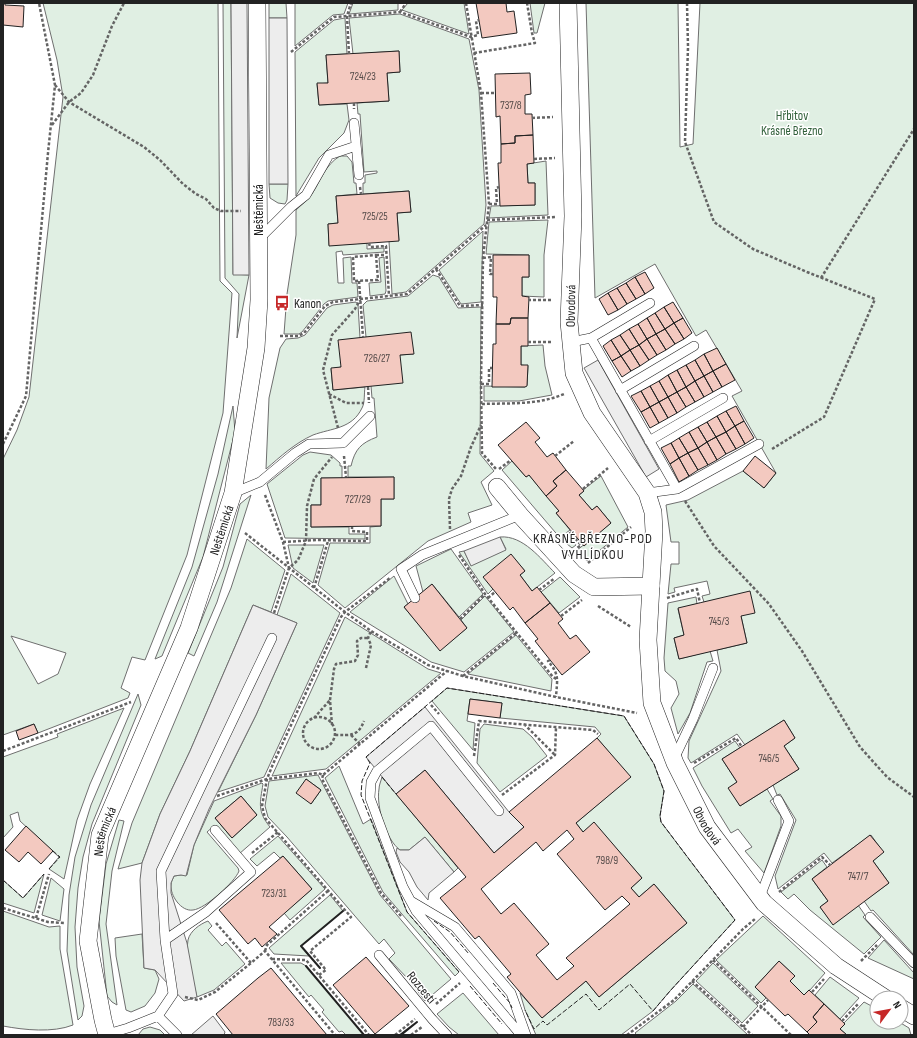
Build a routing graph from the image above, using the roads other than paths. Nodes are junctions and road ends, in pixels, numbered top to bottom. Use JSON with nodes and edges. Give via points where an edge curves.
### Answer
{"nodes":[{"id":1,"x":257,"y":3,"type":"edge"},
{"id":2,"x":568,"y":3,"type":"edge"},
{"id":3,"x":354,"y":123,"type":"dead end"},
{"id":4,"x":356,"y":146,"type":"junction"},
{"id":5,"x":358,"y":175,"type":"dead end"},
{"id":6,"x":258,"y":240,"type":"junction"},
{"id":7,"x":650,"y":303,"type":"dead end"},
{"id":8,"x":591,"y":338,"type":"junction"},
{"id":9,"x":571,"y":342,"type":"junction"},
{"id":10,"x":694,"y":346,"type":"dead end"},
{"id":11,"x":620,"y":390,"type":"junction"},
{"id":12,"x":723,"y":398,"type":"dead end"},
{"id":13,"x":370,"y":416,"type":"dead end"},
{"id":14,"x":649,"y":441,"type":"junction"},
{"id":15,"x":759,"y":444,"type":"road end"},
{"id":16,"x":497,"y":487,"type":"dead end"},
{"id":17,"x":677,"y":489,"type":"junction"},
{"id":18,"x":233,"y":493,"type":"junction"},
{"id":19,"x":647,"y":493,"type":"junction"},
{"id":20,"x":520,"y":515,"type":"junction"},
{"id":21,"x":651,"y":586,"type":"junction"},
{"id":22,"x":415,"y":598,"type":"dead end"},
{"id":23,"x":272,"y":638,"type":"dead end"},
{"id":24,"x":713,"y":668,"type":"dead end"},
{"id":25,"x":677,"y":765,"type":"junction"},
{"id":26,"x":778,"y":800,"type":"dead end"},
{"id":27,"x":499,"y":811,"type":"dead end"},
{"id":28,"x":215,"y":830,"type":"dead end"},
{"id":29,"x":410,"y":900,"type":"junction"},
{"id":30,"x":764,"y":902,"type":"junction"},
{"id":31,"x":870,"y":917,"type":"dead end"},
{"id":32,"x":165,"y":940,"type":"junction"},
{"id":33,"x":378,"y":955,"type":"dead end"},
{"id":34,"x":914,"y":963,"type":"edge"},
{"id":35,"x":872,"y":990,"type":"edge"},
{"id":36,"x":158,"y":1016,"type":"junction"},
{"id":37,"x":106,"y":1035,"type":"edge"},
{"id":38,"x":176,"y":1035,"type":"edge"},
{"id":39,"x":447,"y":1035,"type":"edge"},
{"id":40,"x":521,"y":1035,"type":"edge"},
{"id":41,"x":526,"y":1035,"type":"edge"}],
"edges":[{"from":1,"to":6,"type":"street","name":"Neštěmická"},
{"from":2,"to":9,"type":"street","name":"Obvodová","via":[[573,216],[569,322]]},
{"from":3,"to":4,"type":"lane"},
{"from":4,"to":5,"type":"lane"},
{"from":4,"to":6,"type":"lane","via":[[329,155],[306,195]]},
{"from":6,"to":18,"type":"street","name":"Neštěmická","via":[[259,300],[256,348]]},
{"from":7,"to":8,"type":"lane"},
{"from":8,"to":9,"type":"lane"},
{"from":8,"to":11,"type":"lane"},
{"from":9,"to":19,"type":"street","name":"Obvodová","via":[[574,373],[592,413]]},
{"from":10,"to":11,"type":"lane"},
{"from":11,"to":14,"type":"lane"},
{"from":12,"to":14,"type":"lane"},
{"from":13,"to":18,"type":"lane","via":[[343,443],[310,444],[294,453],[260,482]]},
{"from":14,"to":17,"type":"lane"},
{"from":15,"to":17,"type":"lane"},
{"from":16,"to":20,"type":"street"},
{"from":17,"to":19,"type":"lane"},
{"from":18,"to":37,"type":"street","name":"Neštěmická","via":[[189,628],[100,835],[88,941]]},
{"from":19,"to":21,"type":"street","name":"Obvodová","via":[[654,524]]},
{"from":20,"to":21,"type":"street","via":[[574,574],[594,587]]},
{"from":20,"to":22,"type":"lane","via":[[422,555],[401,569]]},
{"from":21,"to":25,"type":"street","name":"Obvodová","via":[[648,637],[652,702]]},
{"from":23,"to":32,"type":"lane","via":[[161,871]]},
{"from":24,"to":25,"type":"lane"},
{"from":25,"to":30,"type":"street","name":"Obvodová","via":[[707,827]]},
{"from":26,"to":30,"type":"lane","via":[[789,821]]},
{"from":27,"to":29,"type":"lane","via":[[431,726],[377,771],[371,782],[370,798]]},
{"from":28,"to":32,"type":"lane","via":[[251,872],[206,912]]},
{"from":29,"to":40,"type":"lane","via":[[416,911]]},
{"from":29,"to":41,"type":"lane","via":[[455,927],[512,993]]},
{"from":30,"to":35,"type":"street","name":"Obvodová","via":[[836,966]]},
{"from":31,"to":34,"type":"lane"},
{"from":32,"to":36,"type":"lane","via":[[173,994]]},
{"from":33,"to":39,"type":"lane","name":"Rozcestí"},
{"from":36,"to":37,"type":"lane"},
{"from":36,"to":38,"type":"lane"}]}
